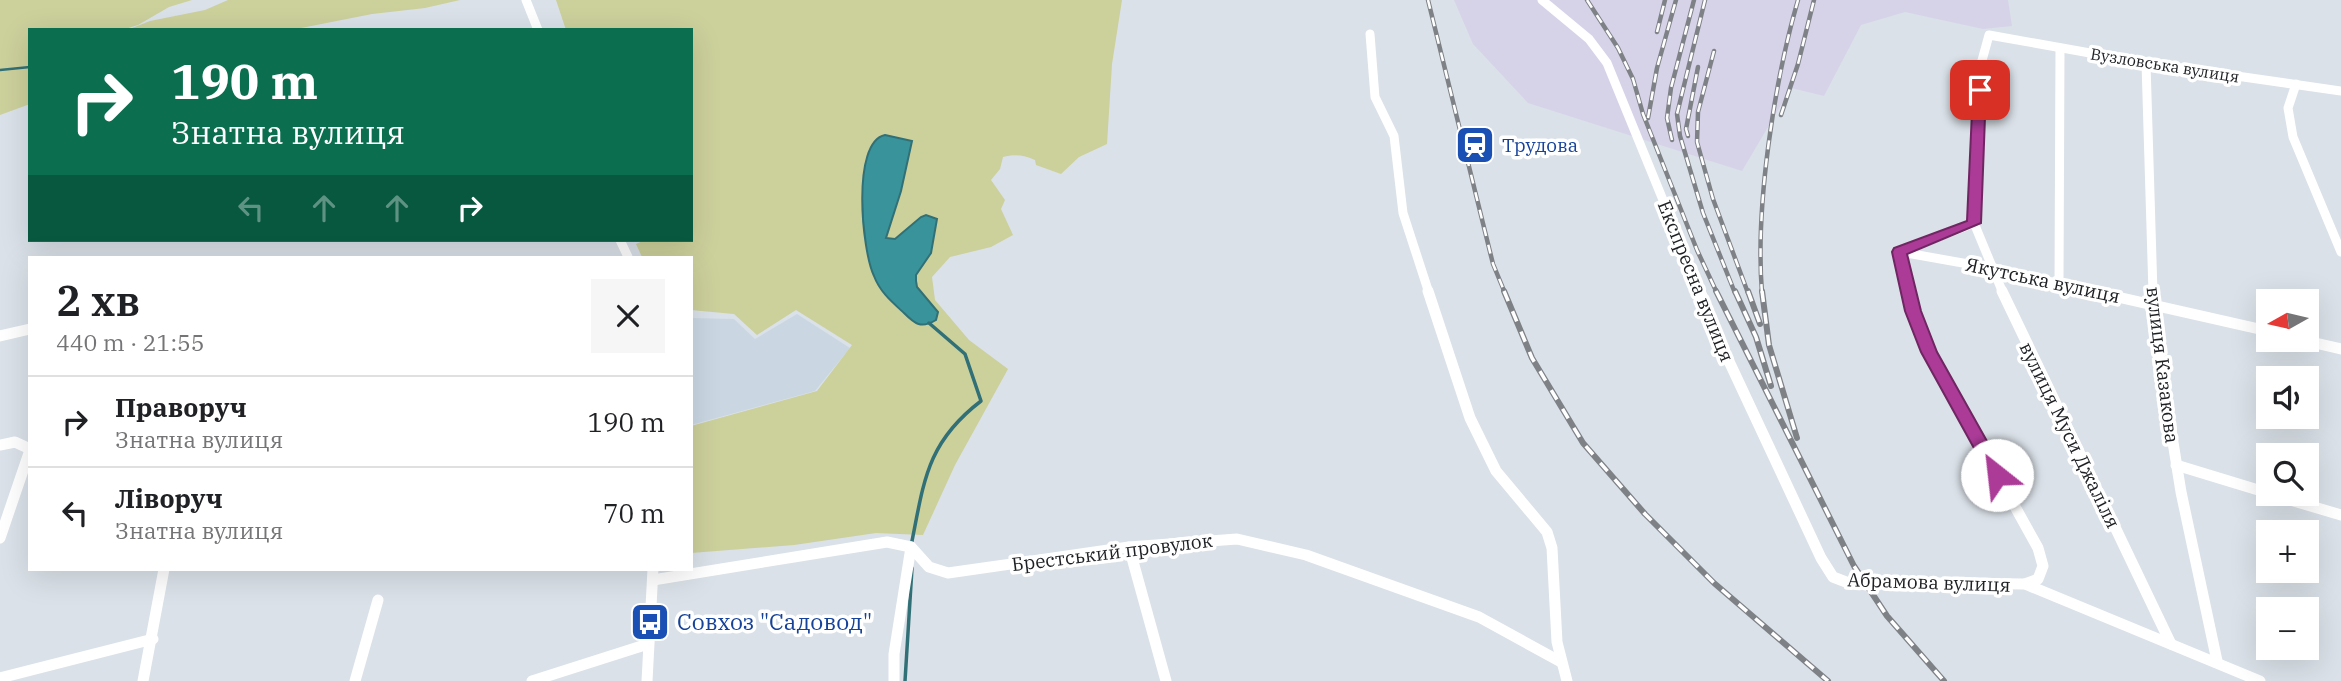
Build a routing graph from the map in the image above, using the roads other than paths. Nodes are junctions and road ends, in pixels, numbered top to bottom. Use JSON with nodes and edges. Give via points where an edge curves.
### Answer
{"nodes":[{"id":1,"x":526,"y":0,"type":"edge"},
{"id":2,"x":1542,"y":0,"type":"edge"},
{"id":3,"x":537,"y":28,"type":"edge"},
{"id":4,"x":1370,"y":34,"type":"dead end"},
{"id":5,"x":2060,"y":48,"type":"junction"},
{"id":6,"x":2146,"y":63,"type":"junction"},
{"id":7,"x":2296,"y":84,"type":"junction"},
{"id":8,"x":2341,"y":90,"type":"edge"},
{"id":9,"x":1974,"y":223,"type":"junction"},
{"id":10,"x":1899,"y":252,"type":"junction"},
{"id":11,"x":2341,"y":252,"type":"edge"},
{"id":12,"x":1991,"y":268,"type":"junction"},
{"id":13,"x":2059,"y":283,"type":"junction"},
{"id":14,"x":2153,"y":303,"type":"junction"},
{"id":15,"x":2256,"y":328,"type":"edge"},
{"id":16,"x":28,"y":329,"type":"edge"},
{"id":17,"x":0,"y":336,"type":"edge"},
{"id":18,"x":2319,"y":344,"type":"edge"},
{"id":19,"x":2341,"y":349,"type":"edge"},
{"id":20,"x":0,"y":445,"type":"edge"},
{"id":21,"x":28,"y":448,"type":"edge"},
{"id":22,"x":28,"y":455,"type":"edge"},
{"id":23,"x":2176,"y":465,"type":"junction"},
{"id":24,"x":2256,"y":489,"type":"edge"},
{"id":25,"x":2312,"y":506,"type":"edge"},
{"id":26,"x":2341,"y":515,"type":"edge"},
{"id":27,"x":0,"y":538,"type":"edge"},
{"id":28,"x":911,"y":547,"type":"junction"},
{"id":29,"x":1129,"y":547,"type":"junction"},
{"id":30,"x":693,"y":569,"type":"edge"},
{"id":31,"x":164,"y":571,"type":"edge"},
{"id":32,"x":675,"y":571,"type":"edge"},
{"id":33,"x":653,"y":574,"type":"edge"},
{"id":34,"x":1833,"y":578,"type":"joint"},
{"id":35,"x":2025,"y":584,"type":"junction"},
{"id":36,"x":379,"y":600,"type":"dead end"},
{"id":37,"x":153,"y":639,"type":"junction"},
{"id":38,"x":648,"y":644,"type":"junction"},
{"id":39,"x":2171,"y":644,"type":"junction"},
{"id":40,"x":1561,"y":662,"type":"junction"},
{"id":41,"x":2217,"y":662,"type":"junction"},
{"id":42,"x":0,"y":678,"type":"edge"},
{"id":43,"x":144,"y":681,"type":"edge"},
{"id":44,"x":355,"y":681,"type":"edge"},
{"id":45,"x":532,"y":681,"type":"edge"},
{"id":46,"x":647,"y":681,"type":"edge"},
{"id":47,"x":894,"y":681,"type":"edge"},
{"id":48,"x":1166,"y":681,"type":"edge"},
{"id":49,"x":1567,"y":681,"type":"edge"},
{"id":50,"x":2260,"y":681,"type":"edge"}],
"edges":[{"from":1,"to":3,"type":"street"},
{"from":2,"to":34,"type":"street","name":"Експресна вулиця","via":[[1589,39],[1607,63],[1727,357]]},
{"from":4,"to":40,"type":"street","via":[[1375,97],[1394,136],[1403,213],[1450,360],[1485,452],[1547,532],[1552,548]]},
{"from":5,"to":6,"type":"street","name":"Вузловська вулиця"},
{"from":5,"to":9,"type":"street","name":"Вузловська вулиця","via":[[1989,35],[1981,64]]},
{"from":5,"to":13,"type":"street"},
{"from":6,"to":7,"type":"street","name":"Вузловська вулиця"},
{"from":6,"to":14,"type":"street","name":"вулиця Казакова"},
{"from":7,"to":8,"type":"street","name":"Вузловська вулиця"},
{"from":7,"to":11,"type":"street","via":[[2288,108],[2293,137]]},
{"from":9,"to":10,"type":"street"},
{"from":9,"to":12,"type":"street","name":"вулиця Муси Джаліля"},
{"from":10,"to":12,"type":"street","name":"Якутська вулиця"},
{"from":10,"to":35,"type":"street","via":[[1913,311],[1929,352],[2038,548],[2043,566],[2038,579]]},
{"from":12,"to":13,"type":"street","name":"Якутська вулиця"},
{"from":12,"to":39,"type":"street","name":"вулиця Муси Джаліля"},
{"from":13,"to":14,"type":"street","name":"Якутська вулиця"},
{"from":14,"to":15,"type":"street","name":"Якутська вулиця"},
{"from":14,"to":23,"type":"street","name":"вулиця Казакова"},
{"from":16,"to":17,"type":"street"},
{"from":18,"to":19,"type":"street"},
{"from":20,"to":21,"type":"street","via":[[15,442]]},
{"from":22,"to":27,"type":"street"},
{"from":23,"to":24,"type":"street"},
{"from":23,"to":41,"type":"street","name":"вулиця Казакова"},
{"from":25,"to":26,"type":"street"},
{"from":28,"to":29,"type":"street","name":"Брестський провулок","via":[[929,567],[948,573]]},
{"from":28,"to":30,"type":"street","via":[[887,542]]},
{"from":28,"to":47,"type":"street"},
{"from":29,"to":40,"type":"street","name":"Брестський провулок","via":[[1237,539],[1306,555],[1479,617]]},
{"from":29,"to":48,"type":"street"},
{"from":31,"to":37,"type":"street"},
{"from":32,"to":33,"type":"street"},
{"from":33,"to":38,"type":"street"},
{"from":34,"to":35,"type":"street","name":"Абрамова вулиця","via":[[1846,582]]},
{"from":35,"to":39,"type":"street"},
{"from":36,"to":44,"type":"street"},
{"from":37,"to":42,"type":"street"},
{"from":37,"to":43,"type":"street"},
{"from":38,"to":45,"type":"street"},
{"from":38,"to":46,"type":"street"},
{"from":39,"to":41,"type":"street"},
{"from":40,"to":49,"type":"street"},
{"from":41,"to":50,"type":"street"}]}
